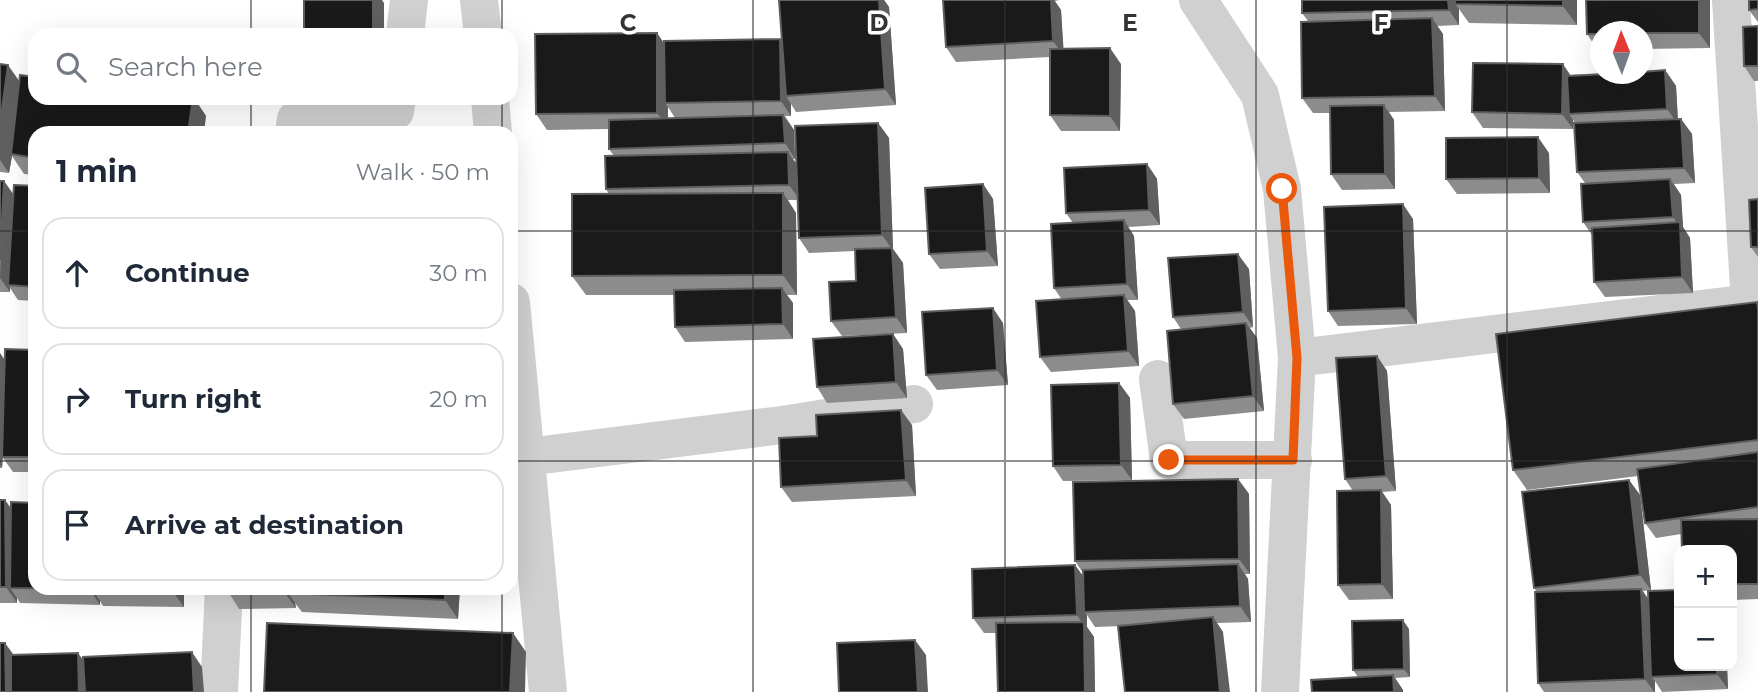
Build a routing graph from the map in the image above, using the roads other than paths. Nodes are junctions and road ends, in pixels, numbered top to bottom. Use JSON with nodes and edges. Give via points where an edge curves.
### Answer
{"nodes":[{"id":1,"x":409,"y":0,"type":"edge"},
{"id":2,"x":479,"y":0,"type":"edge"},
{"id":3,"x":1199,"y":0,"type":"edge"},
{"id":4,"x":1731,"y":0,"type":"edge"},
{"id":5,"x":406,"y":28,"type":"edge"},
{"id":6,"x":482,"y":28,"type":"edge"},
{"id":7,"x":396,"y":105,"type":"edge"},
{"id":8,"x":490,"y":105,"type":"edge"},
{"id":9,"x":295,"y":126,"type":"edge"},
{"id":10,"x":492,"y":126,"type":"edge"},
{"id":11,"x":1754,"y":302,"type":"edge"},
{"id":12,"x":1297,"y":358,"type":"junction"},
{"id":13,"x":1158,"y":379,"type":"dead end"},
{"id":14,"x":914,"y":404,"type":"dead end"},
{"id":15,"x":518,"y":438,"type":"edge"},
{"id":16,"x":519,"y":457,"type":"edge"},
{"id":17,"x":1293,"y":460,"type":"junction"},
{"id":18,"x":224,"y":595,"type":"edge"},
{"id":19,"x":219,"y":692,"type":"edge"},
{"id":20,"x":548,"y":692,"type":"edge"},
{"id":21,"x":1280,"y":692,"type":"edge"}],
"edges":[{"from":1,"to":5,"type":"street"},
{"from":2,"to":6,"type":"street"},
{"from":3,"to":12,"type":"street","via":[[1260,96],[1282,189]]},
{"from":4,"to":11,"type":"street"},
{"from":7,"to":9,"type":"street","via":[[395,111],[296,119]]},
{"from":8,"to":10,"type":"street"},
{"from":11,"to":12,"type":"street"},
{"from":12,"to":17,"type":"street"},
{"from":13,"to":17,"type":"street","via":[[1169,460]]},
{"from":14,"to":16,"type":"street"},
{"from":15,"to":16,"type":"street"},
{"from":16,"to":20,"type":"street"},
{"from":17,"to":21,"type":"street"},
{"from":18,"to":19,"type":"street"}]}
